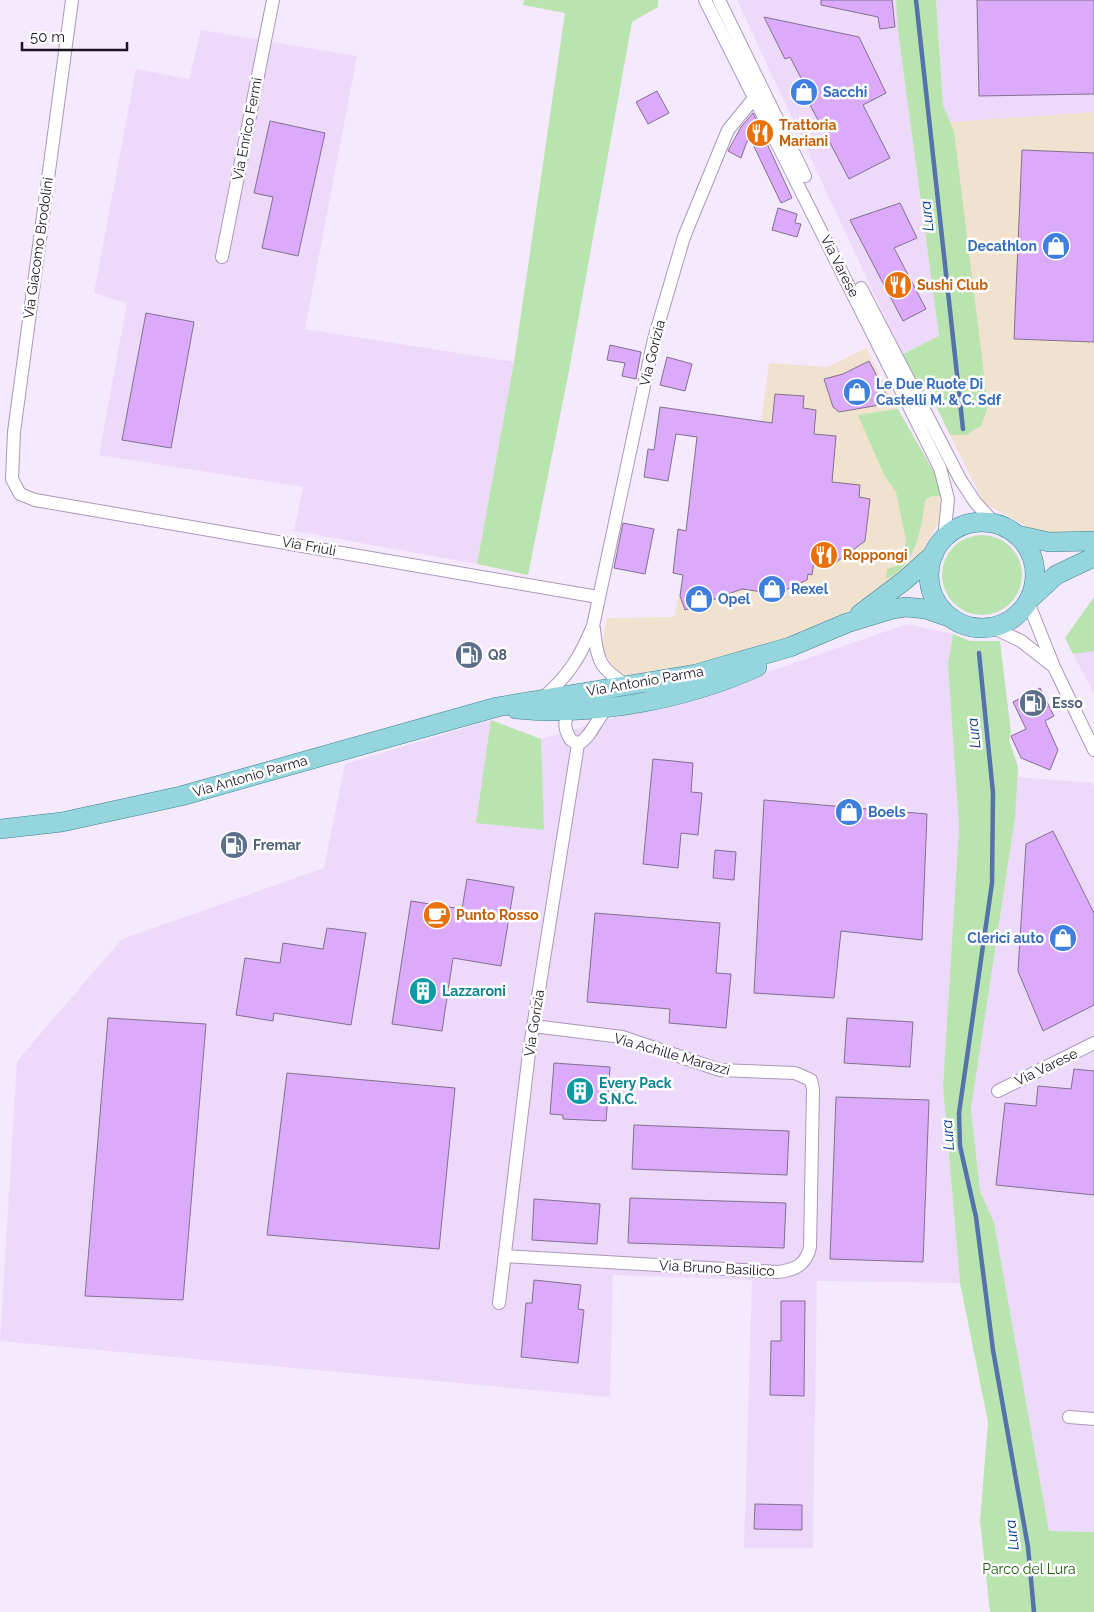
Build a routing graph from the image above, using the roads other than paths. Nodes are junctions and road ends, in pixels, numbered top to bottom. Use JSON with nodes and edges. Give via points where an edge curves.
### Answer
{"nodes":[{"id":1,"x":72,"y":0,"type":"edge"},
{"id":2,"x":273,"y":0,"type":"edge"},
{"id":3,"x":705,"y":0,"type":"edge"},
{"id":4,"x":719,"y":0,"type":"edge"},
{"id":5,"x":755,"y":97,"type":"junction"},
{"id":6,"x":222,"y":257,"type":"dead end"},
{"id":7,"x":20,"y":494,"type":"joint"},
{"id":8,"x":995,"y":524,"type":"junction"},
{"id":9,"x":1017,"y":535,"type":"junction"},
{"id":10,"x":1094,"y":541,"type":"edge"},
{"id":11,"x":939,"y":547,"type":"junction"},
{"id":12,"x":1094,"y":557,"type":"edge"},
{"id":13,"x":598,"y":597,"type":"junction"},
{"id":14,"x":1029,"y":600,"type":"junction"},
{"id":15,"x":952,"y":618,"type":"junction"},
{"id":16,"x":847,"y":623,"type":"junction"},
{"id":17,"x":593,"y":626,"type":"junction"},
{"id":18,"x":992,"y":627,"type":"junction"},
{"id":19,"x":790,"y":647,"type":"junction"},
{"id":20,"x":1054,"y":667,"type":"junction"},
{"id":21,"x":629,"y":686,"type":"junction"},
{"id":22,"x":544,"y":697,"type":"junction"},
{"id":23,"x":611,"y":706,"type":"junction"},
{"id":24,"x":497,"y":707,"type":"junction"},
{"id":25,"x":568,"y":712,"type":"junction"},
{"id":26,"x":578,"y":744,"type":"junction"},
{"id":27,"x":1094,"y":750,"type":"edge"},
{"id":28,"x":0,"y":829,"type":"edge"},
{"id":29,"x":533,"y":1026,"type":"junction"},
{"id":30,"x":1094,"y":1043,"type":"edge"},
{"id":31,"x":811,"y":1080,"type":"joint"},
{"id":32,"x":998,"y":1091,"type":"dead end"},
{"id":33,"x":505,"y":1256,"type":"junction"},
{"id":34,"x":500,"y":1303,"type":"dead end"},
{"id":35,"x":1070,"y":1418,"type":"dead end"},
{"id":36,"x":1094,"y":1419,"type":"edge"}],
"edges":[{"from":1,"to":7,"type":"street","name":"Via Giacomo Brodolini","via":[[14,432],[12,480]]},
{"from":2,"to":6,"type":"street","name":"Via Enrico Fermi"},
{"from":3,"to":5,"type":"street","name":"Via Varese"},
{"from":4,"to":8,"type":"street","name":"Via Varese","via":[[933,430],[965,488]]},
{"from":5,"to":11,"type":"street","name":"Via Varese","via":[[940,468],[948,500]]},
{"from":5,"to":13,"type":"street","name":"Via Gorizia","via":[[728,130],[684,237],[654,339]]},
{"from":7,"to":13,"type":"street","name":"Via Friuli","via":[[35,500]]},
{"from":8,"to":9,"type":"main road"},
{"from":8,"to":11,"type":"main road","via":[[967,524]]},
{"from":9,"to":10,"type":"main road","via":[[1049,542]]},
{"from":9,"to":14,"type":"main road","via":[[1029,550],[1035,567]]},
{"from":11,"to":15,"type":"main road","via":[[930,574],[933,594],[944,612]]},
{"from":11,"to":16,"type":"main road","name":"Via Antonio Parma","via":[[885,596]]},
{"from":12,"to":14,"type":"main road","via":[[1056,576]]},
{"from":13,"to":17,"type":"street","name":"Via Gorizia"},
{"from":14,"to":18,"type":"main road","via":[[1012,619]]},
{"from":14,"to":20,"type":"street"},
{"from":15,"to":16,"type":"main road","name":"Via Antonio Parma","via":[[926,608],[906,607]]},
{"from":15,"to":18,"type":"main road","via":[[971,627]]},
{"from":16,"to":19,"type":"main road","name":"Via Antonio Parma"},
{"from":17,"to":21,"type":"street","name":"Via Gorizia","via":[[597,655],[603,668]]},
{"from":17,"to":22,"type":"street","name":"Via Gorizia","via":[[576,663]]},
{"from":18,"to":20,"type":"street","via":[[1021,641]]},
{"from":19,"to":21,"type":"main road","name":"Via Antonio Parma","via":[[696,674]]},
{"from":19,"to":23,"type":"main road","name":"Via Antonio Parma","via":[[766,663],[693,691]]},
{"from":20,"to":27,"type":"street"},
{"from":21,"to":22,"type":"main road","name":"Via Antonio Parma"},
{"from":21,"to":25,"type":"street","via":[[588,698]]},
{"from":22,"to":24,"type":"main road","name":"Via Antonio Parma"},
{"from":23,"to":25,"type":"main road","name":"Via Antonio Parma"},
{"from":23,"to":26,"type":"street","via":[[601,715],[588,738]]},
{"from":24,"to":25,"type":"main road","name":"Via Antonio Parma"},
{"from":24,"to":28,"type":"main road","name":"Via Antonio Parma","via":[[181,796],[62,822]]},
{"from":25,"to":26,"type":"street","via":[[564,722],[566,734]]},
{"from":26,"to":29,"type":"street","name":"Via Gorizia"},
{"from":29,"to":31,"type":"street","name":"Via Achille Marazzi","via":[[622,1037],[720,1070],[796,1073]]},
{"from":29,"to":33,"type":"street","name":"Via Gorizia"},
{"from":30,"to":32,"type":"street","name":"Via Varese"},
{"from":31,"to":33,"type":"street","name":"Via Bruno Basilico","via":[[810,1247],[800,1266],[778,1272]]},
{"from":33,"to":34,"type":"street","name":"Via Gorizia"},
{"from":35,"to":36,"type":"street"}]}
